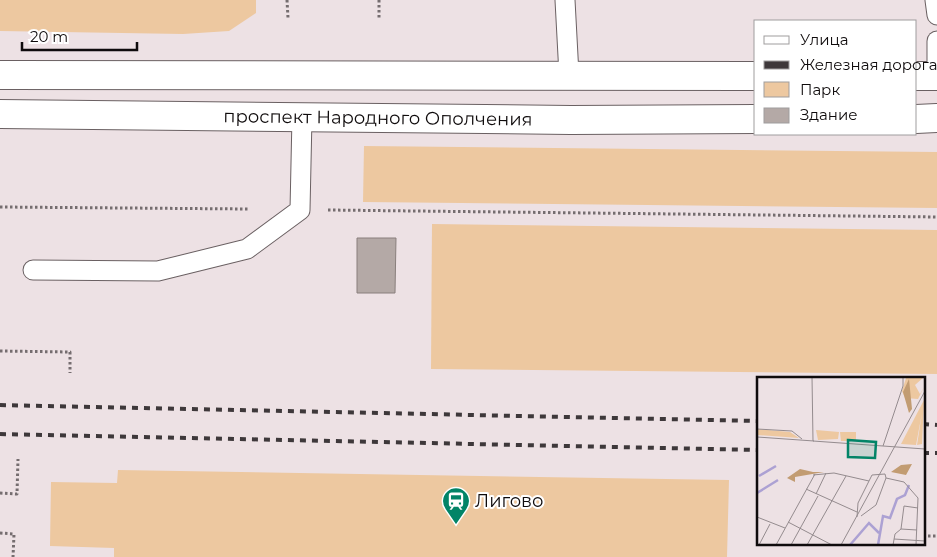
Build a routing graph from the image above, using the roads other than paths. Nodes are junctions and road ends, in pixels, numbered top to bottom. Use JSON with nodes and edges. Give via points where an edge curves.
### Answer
{"nodes":[{"id":1,"x":565,"y":0,"type":"edge"},
{"id":2,"x":935,"y":0,"type":"edge"},
{"id":3,"x":937,"y":15,"type":"edge"},
{"id":4,"x":937,"y":41,"type":"edge"},
{"id":5,"x":0,"y":75,"type":"edge"},
{"id":6,"x":569,"y":75,"type":"junction"},
{"id":7,"x":754,"y":76,"type":"edge"},
{"id":8,"x":917,"y":76,"type":"edge"},
{"id":9,"x":937,"y":76,"type":"edge"},
{"id":10,"x":0,"y":114,"type":"edge"},
{"id":11,"x":302,"y":117,"type":"junction"},
{"id":12,"x":937,"y":118,"type":"edge"},
{"id":13,"x":754,"y":119,"type":"edge"},
{"id":14,"x":917,"y":119,"type":"edge"},
{"id":15,"x":33,"y":270,"type":"dead end"}],
"edges":[{"from":1,"to":6,"type":"lane"},
{"from":2,"to":3,"type":"lane"},
{"from":4,"to":9,"type":"lane"},
{"from":5,"to":6,"type":"main road"},
{"from":6,"to":7,"type":"main road"},
{"from":8,"to":9,"type":"main road"},
{"from":10,"to":11,"type":"main road","name":"проспект Народного Ополчения"},
{"from":11,"to":13,"type":"main road","name":"проспект Народного Ополчения"},
{"from":11,"to":15,"type":"lane","via":[[300,210],[246,248],[158,271]]},
{"from":12,"to":14,"type":"main road"}]}
